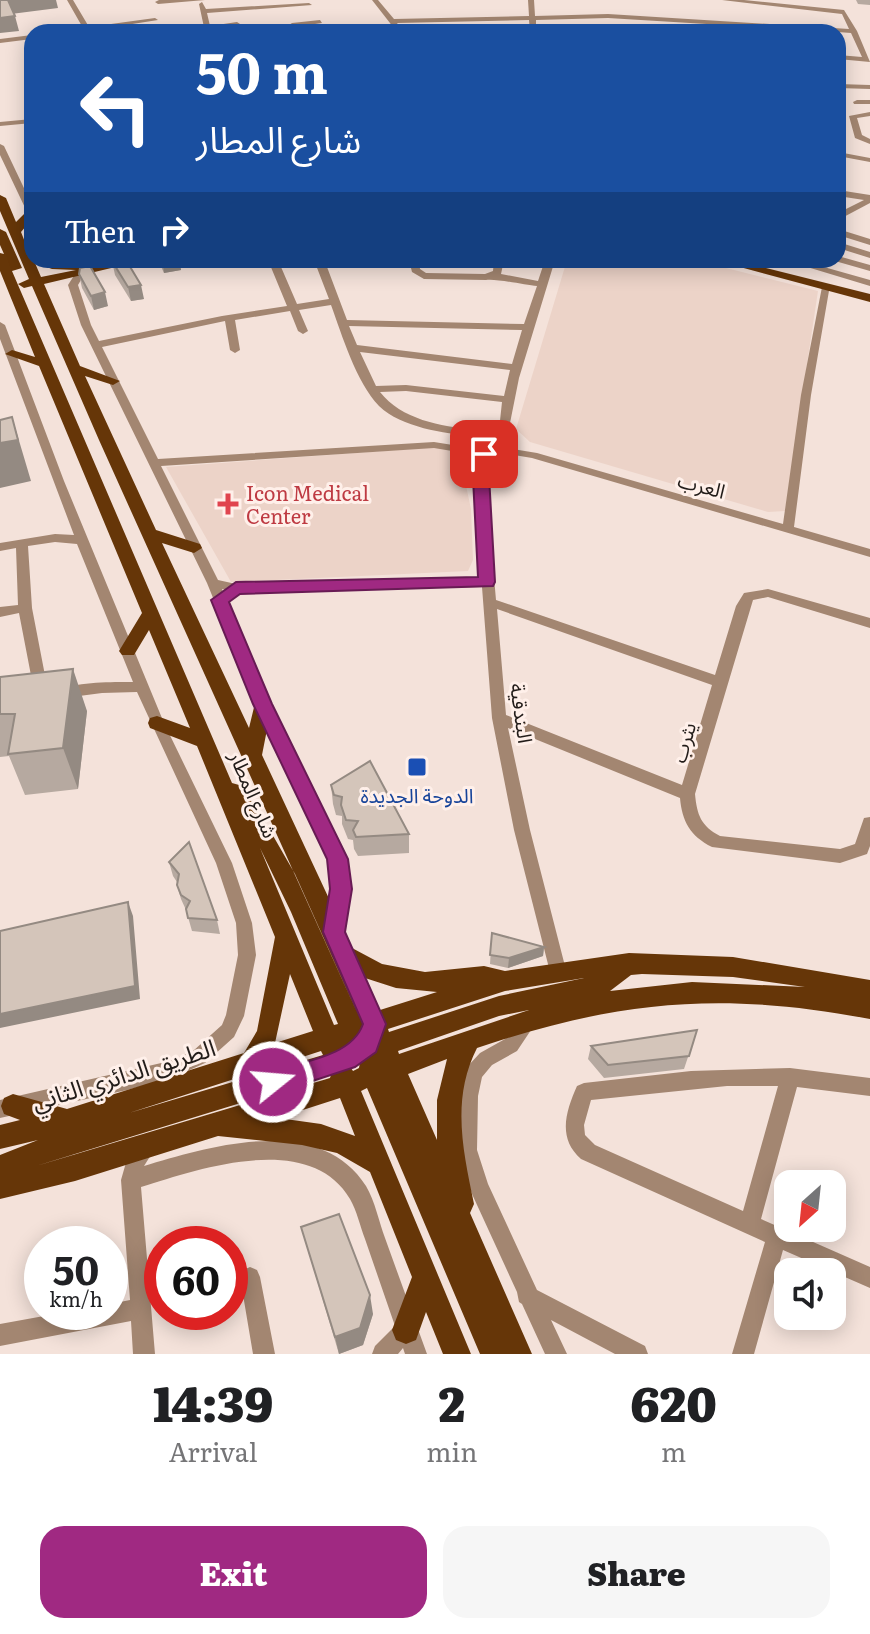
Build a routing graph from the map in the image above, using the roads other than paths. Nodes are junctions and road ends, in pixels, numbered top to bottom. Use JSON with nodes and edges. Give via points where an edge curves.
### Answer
{"nodes":[{"id":1,"x":70,"y":0,"type":"edge"},
{"id":2,"x":202,"y":0,"type":"edge"},
{"id":3,"x":375,"y":0,"type":"edge"},
{"id":4,"x":531,"y":0,"type":"edge"},
{"id":5,"x":725,"y":0,"type":"edge"},
{"id":6,"x":158,"y":1,"type":"edge"},
{"id":7,"x":308,"y":3,"type":"edge"},
{"id":8,"x":233,"y":9,"type":"junction"},
{"id":9,"x":203,"y":11,"type":"junction"},
{"id":10,"x":534,"y":17,"type":"junction"},
{"id":11,"x":155,"y":20,"type":"junction"},
{"id":12,"x":392,"y":21,"type":"junction"},
{"id":13,"x":320,"y":22,"type":"joint"},
{"id":14,"x":84,"y":24,"type":"edge"},
{"id":15,"x":125,"y":24,"type":"edge"},
{"id":16,"x":154,"y":24,"type":"edge"},
{"id":17,"x":206,"y":24,"type":"edge"},
{"id":18,"x":238,"y":24,"type":"edge"},
{"id":19,"x":305,"y":24,"type":"edge"},
{"id":20,"x":394,"y":24,"type":"edge"},
{"id":21,"x":534,"y":24,"type":"edge"},
{"id":22,"x":699,"y":24,"type":"edge"},
{"id":23,"x":846,"y":31,"type":"edge"},
{"id":24,"x":854,"y":31,"type":"junction"},
{"id":25,"x":24,"y":38,"type":"edge"},
{"id":26,"x":0,"y":41,"type":"edge"},
{"id":27,"x":846,"y":58,"type":"edge"},
{"id":28,"x":869,"y":60,"type":"edge"},
{"id":29,"x":846,"y":86,"type":"edge"},
{"id":30,"x":870,"y":87,"type":"edge"},
{"id":31,"x":870,"y":102,"type":"edge"},
{"id":32,"x":866,"y":114,"type":"edge"},
{"id":33,"x":24,"y":122,"type":"edge"},
{"id":34,"x":2,"y":125,"type":"edge"},
{"id":35,"x":870,"y":142,"type":"edge"},
{"id":36,"x":0,"y":146,"type":"edge"},
{"id":37,"x":846,"y":155,"type":"edge"},
{"id":38,"x":870,"y":160,"type":"edge"},
{"id":39,"x":846,"y":194,"type":"edge"},
{"id":40,"x":24,"y":197,"type":"edge"},
{"id":41,"x":0,"y":198,"type":"edge"},
{"id":42,"x":870,"y":199,"type":"edge"},
{"id":43,"x":857,"y":207,"type":"junction"},
{"id":44,"x":846,"y":211,"type":"edge"},
{"id":45,"x":870,"y":211,"type":"edge"},
{"id":46,"x":24,"y":220,"type":"edge"},
{"id":47,"x":7,"y":232,"type":"edge"},
{"id":48,"x":846,"y":234,"type":"edge"},
{"id":49,"x":870,"y":242,"type":"edge"},
{"id":50,"x":846,"y":248,"type":"edge"},
{"id":51,"x":24,"y":250,"type":"edge"},
{"id":52,"x":870,"y":255,"type":"edge"},
{"id":53,"x":0,"y":257,"type":"edge"},
{"id":54,"x":846,"y":261,"type":"edge"},
{"id":55,"x":27,"y":268,"type":"edge"},
{"id":56,"x":72,"y":268,"type":"edge"},
{"id":57,"x":78,"y":268,"type":"edge"},
{"id":58,"x":89,"y":268,"type":"edge"},
{"id":59,"x":94,"y":268,"type":"edge"},
{"id":60,"x":276,"y":268,"type":"edge"},
{"id":61,"x":322,"y":268,"type":"edge"},
{"id":62,"x":415,"y":268,"type":"edge"},
{"id":63,"x":496,"y":268,"type":"edge"},
{"id":64,"x":547,"y":268,"type":"edge"},
{"id":65,"x":755,"y":268,"type":"edge"},
{"id":66,"x":778,"y":268,"type":"edge"},
{"id":67,"x":816,"y":268,"type":"edge"},
{"id":68,"x":870,"y":268,"type":"edge"},
{"id":69,"x":83,"y":270,"type":"junction"},
{"id":70,"x":773,"y":273,"type":"junction"},
{"id":71,"x":494,"y":275,"type":"junction"},
{"id":72,"x":22,"y":281,"type":"junction"},
{"id":73,"x":870,"y":283,"type":"edge"},
{"id":74,"x":542,"y":284,"type":"junction"},
{"id":75,"x":827,"y":287,"type":"junction"},
{"id":76,"x":870,"y":298,"type":"edge"},
{"id":77,"x":336,"y":301,"type":"junction"},
{"id":78,"x":294,"y":308,"type":"junction"},
{"id":79,"x":230,"y":319,"type":"junction"},
{"id":80,"x":52,"y":320,"type":"junction"},
{"id":81,"x":345,"y":323,"type":"junction"},
{"id":82,"x":0,"y":325,"type":"edge"},
{"id":83,"x":529,"y":327,"type":"junction"},
{"id":84,"x":303,"y":331,"type":"dead end"},
{"id":85,"x":2,"y":340,"type":"edge"},
{"id":86,"x":96,"y":345,"type":"junction"},
{"id":87,"x":354,"y":348,"type":"junction"},
{"id":88,"x":235,"y":350,"type":"dead end"},
{"id":89,"x":12,"y":354,"type":"junction"},
{"id":90,"x":43,"y":363,"type":"junction"},
{"id":91,"x":74,"y":368,"type":"junction"},
{"id":92,"x":517,"y":368,"type":"junction"},
{"id":93,"x":113,"y":381,"type":"junction"},
{"id":94,"x":374,"y":389,"type":"junction"},
{"id":95,"x":510,"y":400,"type":"junction"},
{"id":96,"x":503,"y":422,"type":"junction"},
{"id":97,"x":505,"y":440,"type":"junction"},
{"id":98,"x":483,"y":446,"type":"junction"},
{"id":99,"x":524,"y":452,"type":"junction"},
{"id":100,"x":153,"y":463,"type":"junction"},
{"id":101,"x":77,"y":523,"type":"junction"},
{"id":102,"x":788,"y":529,"type":"junction"},
{"id":103,"x":150,"y":534,"type":"junction"},
{"id":104,"x":55,"y":538,"type":"junction"},
{"id":105,"x":84,"y":540,"type":"junction"},
{"id":106,"x":22,"y":544,"type":"junction"},
{"id":107,"x":0,"y":547,"type":"edge"},
{"id":108,"x":194,"y":548,"type":"junction"},
{"id":109,"x":870,"y":553,"type":"edge"},
{"id":110,"x":487,"y":582,"type":"junction"},
{"id":111,"x":213,"y":583,"type":"junction"},
{"id":112,"x":236,"y":588,"type":"junction"},
{"id":113,"x":220,"y":600,"type":"junction"},
{"id":114,"x":489,"y":602,"type":"junction"},
{"id":115,"x":25,"y":608,"type":"junction"},
{"id":116,"x":0,"y":612,"type":"edge"},
{"id":117,"x":150,"y":614,"type":"junction"},
{"id":118,"x":870,"y":623,"type":"edge"},
{"id":119,"x":131,"y":660,"type":"junction"},
{"id":120,"x":720,"y":682,"type":"junction"},
{"id":121,"x":142,"y":687,"type":"junction"},
{"id":122,"x":102,"y":688,"type":"junction"},
{"id":123,"x":263,"y":704,"type":"junction"},
{"id":124,"x":499,"y":718,"type":"junction"},
{"id":125,"x":157,"y":723,"type":"junction"},
{"id":126,"x":202,"y":740,"type":"junction"},
{"id":127,"x":253,"y":753,"type":"junction"},
{"id":128,"x":219,"y":776,"type":"junction"},
{"id":129,"x":687,"y":794,"type":"junction"},
{"id":130,"x":870,"y":823,"type":"edge"},
{"id":131,"x":334,"y":932,"type":"junction"},
{"id":132,"x":286,"y":937,"type":"junction"},
{"id":133,"x":344,"y":955,"type":"junction"},
{"id":134,"x":629,"y":963,"type":"junction"},
{"id":135,"x":557,"y":970,"type":"junction"},
{"id":136,"x":505,"y":981,"type":"junction"},
{"id":137,"x":868,"y":1003,"type":"edge"},
{"id":138,"x":528,"y":1021,"type":"junction"},
{"id":139,"x":327,"y":1039,"type":"junction"},
{"id":140,"x":469,"y":1041,"type":"junction"},
{"id":141,"x":364,"y":1054,"type":"junction"},
{"id":142,"x":251,"y":1064,"type":"junction"},
{"id":143,"x":790,"y":1077,"type":"junction"},
{"id":144,"x":870,"y":1087,"type":"edge"},
{"id":145,"x":7,"y":1107,"type":"edge"},
{"id":146,"x":67,"y":1121,"type":"junction"},
{"id":147,"x":215,"y":1125,"type":"junction"},
{"id":148,"x":0,"y":1137,"type":"edge"},
{"id":149,"x":146,"y":1147,"type":"junction"},
{"id":150,"x":376,"y":1162,"type":"junction"},
{"id":151,"x":0,"y":1168,"type":"edge"},
{"id":152,"x":131,"y":1180,"type":"junction"},
{"id":153,"x":0,"y":1186,"type":"edge"},
{"id":154,"x":750,"y":1224,"type":"junction"},
{"id":155,"x":467,"y":1235,"type":"junction"},
{"id":156,"x":774,"y":1236,"type":"edge"},
{"id":157,"x":776,"y":1242,"type":"edge"},
{"id":158,"x":788,"y":1242,"type":"edge"},
{"id":159,"x":250,"y":1277,"type":"dead end"},
{"id":160,"x":425,"y":1278,"type":"junction"},
{"id":161,"x":870,"y":1278,"type":"edge"},
{"id":162,"x":526,"y":1295,"type":"junction"},
{"id":163,"x":139,"y":1309,"type":"junction"},
{"id":164,"x":0,"y":1335,"type":"edge"},
{"id":165,"x":411,"y":1342,"type":"edge"},
{"id":166,"x":144,"y":1354,"type":"edge"},
{"id":167,"x":264,"y":1354,"type":"edge"},
{"id":168,"x":383,"y":1354,"type":"edge"},
{"id":169,"x":457,"y":1354,"type":"edge"},
{"id":170,"x":494,"y":1354,"type":"edge"},
{"id":171,"x":518,"y":1354,"type":"edge"},
{"id":172,"x":556,"y":1354,"type":"edge"},
{"id":173,"x":637,"y":1354,"type":"edge"},
{"id":174,"x":743,"y":1354,"type":"edge"}],
"edges":[{"from":1,"to":14,"type":"street"},
{"from":2,"to":6,"type":"street"},
{"from":2,"to":9,"type":"street"},
{"from":3,"to":12,"type":"street"},
{"from":4,"to":10,"type":"street"},
{"from":5,"to":24,"type":"street","via":[[839,10],[847,14]]},
{"from":6,"to":11,"type":"street"},
{"from":7,"to":8,"type":"street"},
{"from":7,"to":13,"type":"street"},
{"from":8,"to":9,"type":"street"},
{"from":8,"to":18,"type":"street"},
{"from":9,"to":17,"type":"street"},
{"from":10,"to":12,"type":"street"},
{"from":10,"to":21,"type":"street"},
{"from":10,"to":22,"type":"street"},
{"from":11,"to":15,"type":"street"},
{"from":11,"to":16,"type":"street"},
{"from":12,"to":20,"type":"street"},
{"from":13,"to":19,"type":"street"},
{"from":23,"to":24,"type":"street"},
{"from":24,"to":28,"type":"street"},
{"from":25,"to":26,"type":"street"},
{"from":27,"to":28,"type":"street"},
{"from":29,"to":30,"type":"street"},
{"from":31,"to":32,"type":"street","via":[[856,103]]},
{"from":32,"to":35,"type":"street","via":[[853,116],[858,136]]},
{"from":33,"to":34,"type":"street"},
{"from":36,"to":40,"type":"street"},
{"from":37,"to":38,"type":"street"},
{"from":39,"to":42,"type":"street"},
{"from":41,"to":47,"type":"main road","name":"شارع المطار"},
{"from":42,"to":43,"type":"street"},
{"from":43,"to":44,"type":"street"},
{"from":43,"to":45,"type":"street"},
{"from":46,"to":47,"type":"main road"},
{"from":47,"to":51,"type":"main road","name":"شارع المطار"},
{"from":47,"to":72,"type":"main road"},
{"from":48,"to":49,"type":"street"},
{"from":50,"to":52,"type":"street"},
{"from":53,"to":72,"type":"main road","name":"شارع المطار"},
{"from":54,"to":68,"type":"street"},
{"from":55,"to":72,"type":"main road","name":"شارع المطار"},
{"from":56,"to":69,"type":"main road"},
{"from":57,"to":69,"type":"street"},
{"from":58,"to":69,"type":"main road"},
{"from":59,"to":69,"type":"main road"},
{"from":60,"to":78,"type":"street"},
{"from":61,"to":77,"type":"street","name":"العرب"},
{"from":62,"to":71,"type":"street","via":[[424,276]]},
{"from":63,"to":71,"type":"street"},
{"from":64,"to":74,"type":"street"},
{"from":65,"to":70,"type":"main road"},
{"from":66,"to":70,"type":"street"},
{"from":67,"to":73,"type":"street"},
{"from":69,"to":72,"type":"main road"},
{"from":69,"to":80,"type":"main road","via":[[57,286]]},
{"from":69,"to":86,"type":"street","via":[[73,285]]},
{"from":70,"to":75,"type":"main road"},
{"from":71,"to":74,"type":"street"},
{"from":72,"to":80,"type":"main road","name":"شارع المطار"},
{"from":72,"to":90,"type":"main road","name":"شارع المطار"},
{"from":74,"to":83,"type":"street"},
{"from":75,"to":76,"type":"main road"},
{"from":75,"to":102,"type":"street"},
{"from":77,"to":78,"type":"street"},
{"from":77,"to":81,"type":"street","name":"العرب"},
{"from":78,"to":79,"type":"street"},
{"from":78,"to":84,"type":"street"},
{"from":79,"to":86,"type":"street"},
{"from":79,"to":88,"type":"street"},
{"from":80,"to":91,"type":"main road","name":"شارع المطار"},
{"from":81,"to":83,"type":"street"},
{"from":81,"to":87,"type":"street","name":"العرب"},
{"from":82,"to":85,"type":"street"},
{"from":83,"to":92,"type":"street"},
{"from":85,"to":89,"type":"street"},
{"from":86,"to":93,"type":"street"},
{"from":87,"to":92,"type":"street"},
{"from":87,"to":94,"type":"street","name":"العرب"},
{"from":89,"to":90,"type":"main road"},
{"from":89,"to":101,"type":"street"},
{"from":90,"to":117,"type":"main road","name":"شارع المطار"},
{"from":91,"to":93,"type":"main road"},
{"from":91,"to":103,"type":"main road","name":"شارع المطار"},
{"from":92,"to":95,"type":"street"},
{"from":93,"to":100,"type":"street"},
{"from":94,"to":95,"type":"street"},
{"from":94,"to":98,"type":"street","name":"العرب","via":[[395,412],[458,431]]},
{"from":95,"to":96,"type":"street"},
{"from":96,"to":97,"type":"street"},
{"from":96,"to":98,"type":"street"},
{"from":97,"to":98,"type":"street"},
{"from":97,"to":98,"type":"street","name":"العرب"},
{"from":97,"to":99,"type":"street","name":"العرب"},
{"from":98,"to":99,"type":"street","name":"العرب"},
{"from":98,"to":100,"type":"street"},
{"from":98,"to":110,"type":"street","name":"البندقية"},
{"from":99,"to":102,"type":"street","name":"العرب"},
{"from":100,"to":108,"type":"street"},
{"from":101,"to":104,"type":"street"},
{"from":101,"to":105,"type":"street"},
{"from":102,"to":109,"type":"street","name":"العرب"},
{"from":103,"to":108,"type":"main road"},
{"from":103,"to":127,"type":"main road","name":"شارع المطار"},
{"from":104,"to":105,"type":"street"},
{"from":104,"to":106,"type":"street"},
{"from":105,"to":119,"type":"street"},
{"from":106,"to":107,"type":"street"},
{"from":106,"to":115,"type":"street"},
{"from":108,"to":111,"type":"street"},
{"from":110,"to":112,"type":"street"},
{"from":110,"to":114,"type":"street","name":"البندقية"},
{"from":111,"to":112,"type":"street"},
{"from":111,"to":113,"type":"street"},
{"from":112,"to":113,"type":"street"},
{"from":113,"to":123,"type":"street"},
{"from":114,"to":120,"type":"street"},
{"from":114,"to":124,"type":"street","name":"البندقية"},
{"from":115,"to":116,"type":"street"},
{"from":115,"to":122,"type":"street","via":[[36,696]]},
{"from":117,"to":119,"type":"main road"},
{"from":117,"to":126,"type":"main road","name":"شارع المطار"},
{"from":118,"to":120,"type":"street","name":"يثرب","via":[[755,593],[743,606]]},
{"from":119,"to":121,"type":"street"},
{"from":119,"to":122,"type":"street"},
{"from":120,"to":129,"type":"street","name":"يثرب"},
{"from":121,"to":122,"type":"street"},
{"from":121,"to":125,"type":"street"},
{"from":123,"to":127,"type":"main road"},
{"from":123,"to":131,"type":"street","via":[[338,859],[341,889]]},
{"from":124,"to":129,"type":"street"},
{"from":124,"to":135,"type":"street","name":"البندقية"},
{"from":125,"to":126,"type":"main road"},
{"from":125,"to":145,"type":"street","via":[[224,863],[244,923],[247,955],[235,1016],[216,1045],[172,1069]]},
{"from":126,"to":128,"type":"main road","name":"شارع المطار"},
{"from":127,"to":131,"type":"main road","name":"شارع المطار"},
{"from":128,"to":132,"type":"main road","name":"شارع المطار"},
{"from":128,"to":141,"type":"main road","via":[[272,848]]},
{"from":129,"to":130,"type":"street","name":"يثرب","via":[[691,824],[718,842],[840,856],[861,849]]},
{"from":131,"to":133,"type":"main road","name":"شارع المطار"},
{"from":132,"to":139,"type":"main road","name":"شارع المطار"},
{"from":132,"to":142,"type":"main road","via":[[268,1034]]},
{"from":133,"to":136,"type":"main road","via":[[369,969],[422,981],[484,975]]},
{"from":133,"to":141,"type":"main road","name":"شارع المطار"},
{"from":134,"to":135,"type":"main road"},
{"from":134,"to":137,"type":"main road","via":[[753,970]]},
{"from":134,"to":141,"type":"main road","via":[[600,985],[499,1006]]},
{"from":135,"to":136,"type":"main road"},
{"from":136,"to":141,"type":"main road"},
{"from":137,"to":138,"type":"main road","via":[[698,992],[598,1003]]},
{"from":138,"to":140,"type":"main road"},
{"from":138,"to":162,"type":"street","via":[[511,1045],[474,1073],[466,1137],[475,1178]]},
{"from":139,"to":141,"type":"main road","name":"شارع المطار"},
{"from":139,"to":142,"type":"main road","name":"الطريق الدائري الثاني"},
{"from":140,"to":141,"type":"main road"},
{"from":140,"to":155,"type":"main road","via":[[454,1069],[447,1114]]},
{"from":141,"to":147,"type":"main road"},
{"from":141,"to":150,"type":"main road","name":"شارع المطار"},
{"from":141,"to":151,"type":"main road"},
{"from":141,"to":155,"type":"main road","name":"شارع المطار"},
{"from":141,"to":170,"type":"main road"},
{"from":142,"to":146,"type":"main road","name":"الطريق الدائري الثاني"},
{"from":143,"to":144,"type":"street"},
{"from":143,"to":154,"type":"street"},
{"from":143,"to":154,"type":"street","via":[[694,1077],[584,1092],[572,1135],[579,1146]]},
{"from":145,"to":146,"type":"main road"},
{"from":146,"to":148,"type":"main road","name":"الطريق الدائري الثاني"},
{"from":147,"to":149,"type":"main road"},
{"from":147,"to":150,"type":"main road","via":[[331,1137]]},
{"from":149,"to":152,"type":"street","via":[[136,1159]]},
{"from":149,"to":153,"type":"main road"},
{"from":150,"to":160,"type":"main road","name":"شارع المطار"},
{"from":152,"to":163,"type":"street"},
{"from":152,"to":165,"type":"street","via":[[241,1150],[306,1155],[333,1164],[359,1194]]},
{"from":154,"to":156,"type":"street"},
{"from":155,"to":171,"type":"main road","name":"شارع المطار"},
{"from":157,"to":174,"type":"street"},
{"from":158,"to":161,"type":"street"},
{"from":159,"to":167,"type":"street"},
{"from":160,"to":165,"type":"main road"},
{"from":160,"to":169,"type":"main road","name":"شارع المطار"},
{"from":162,"to":172,"type":"street"},
{"from":162,"to":173,"type":"street"},
{"from":163,"to":164,"type":"street"},
{"from":163,"to":166,"type":"street"},
{"from":165,"to":168,"type":"street"}]}
